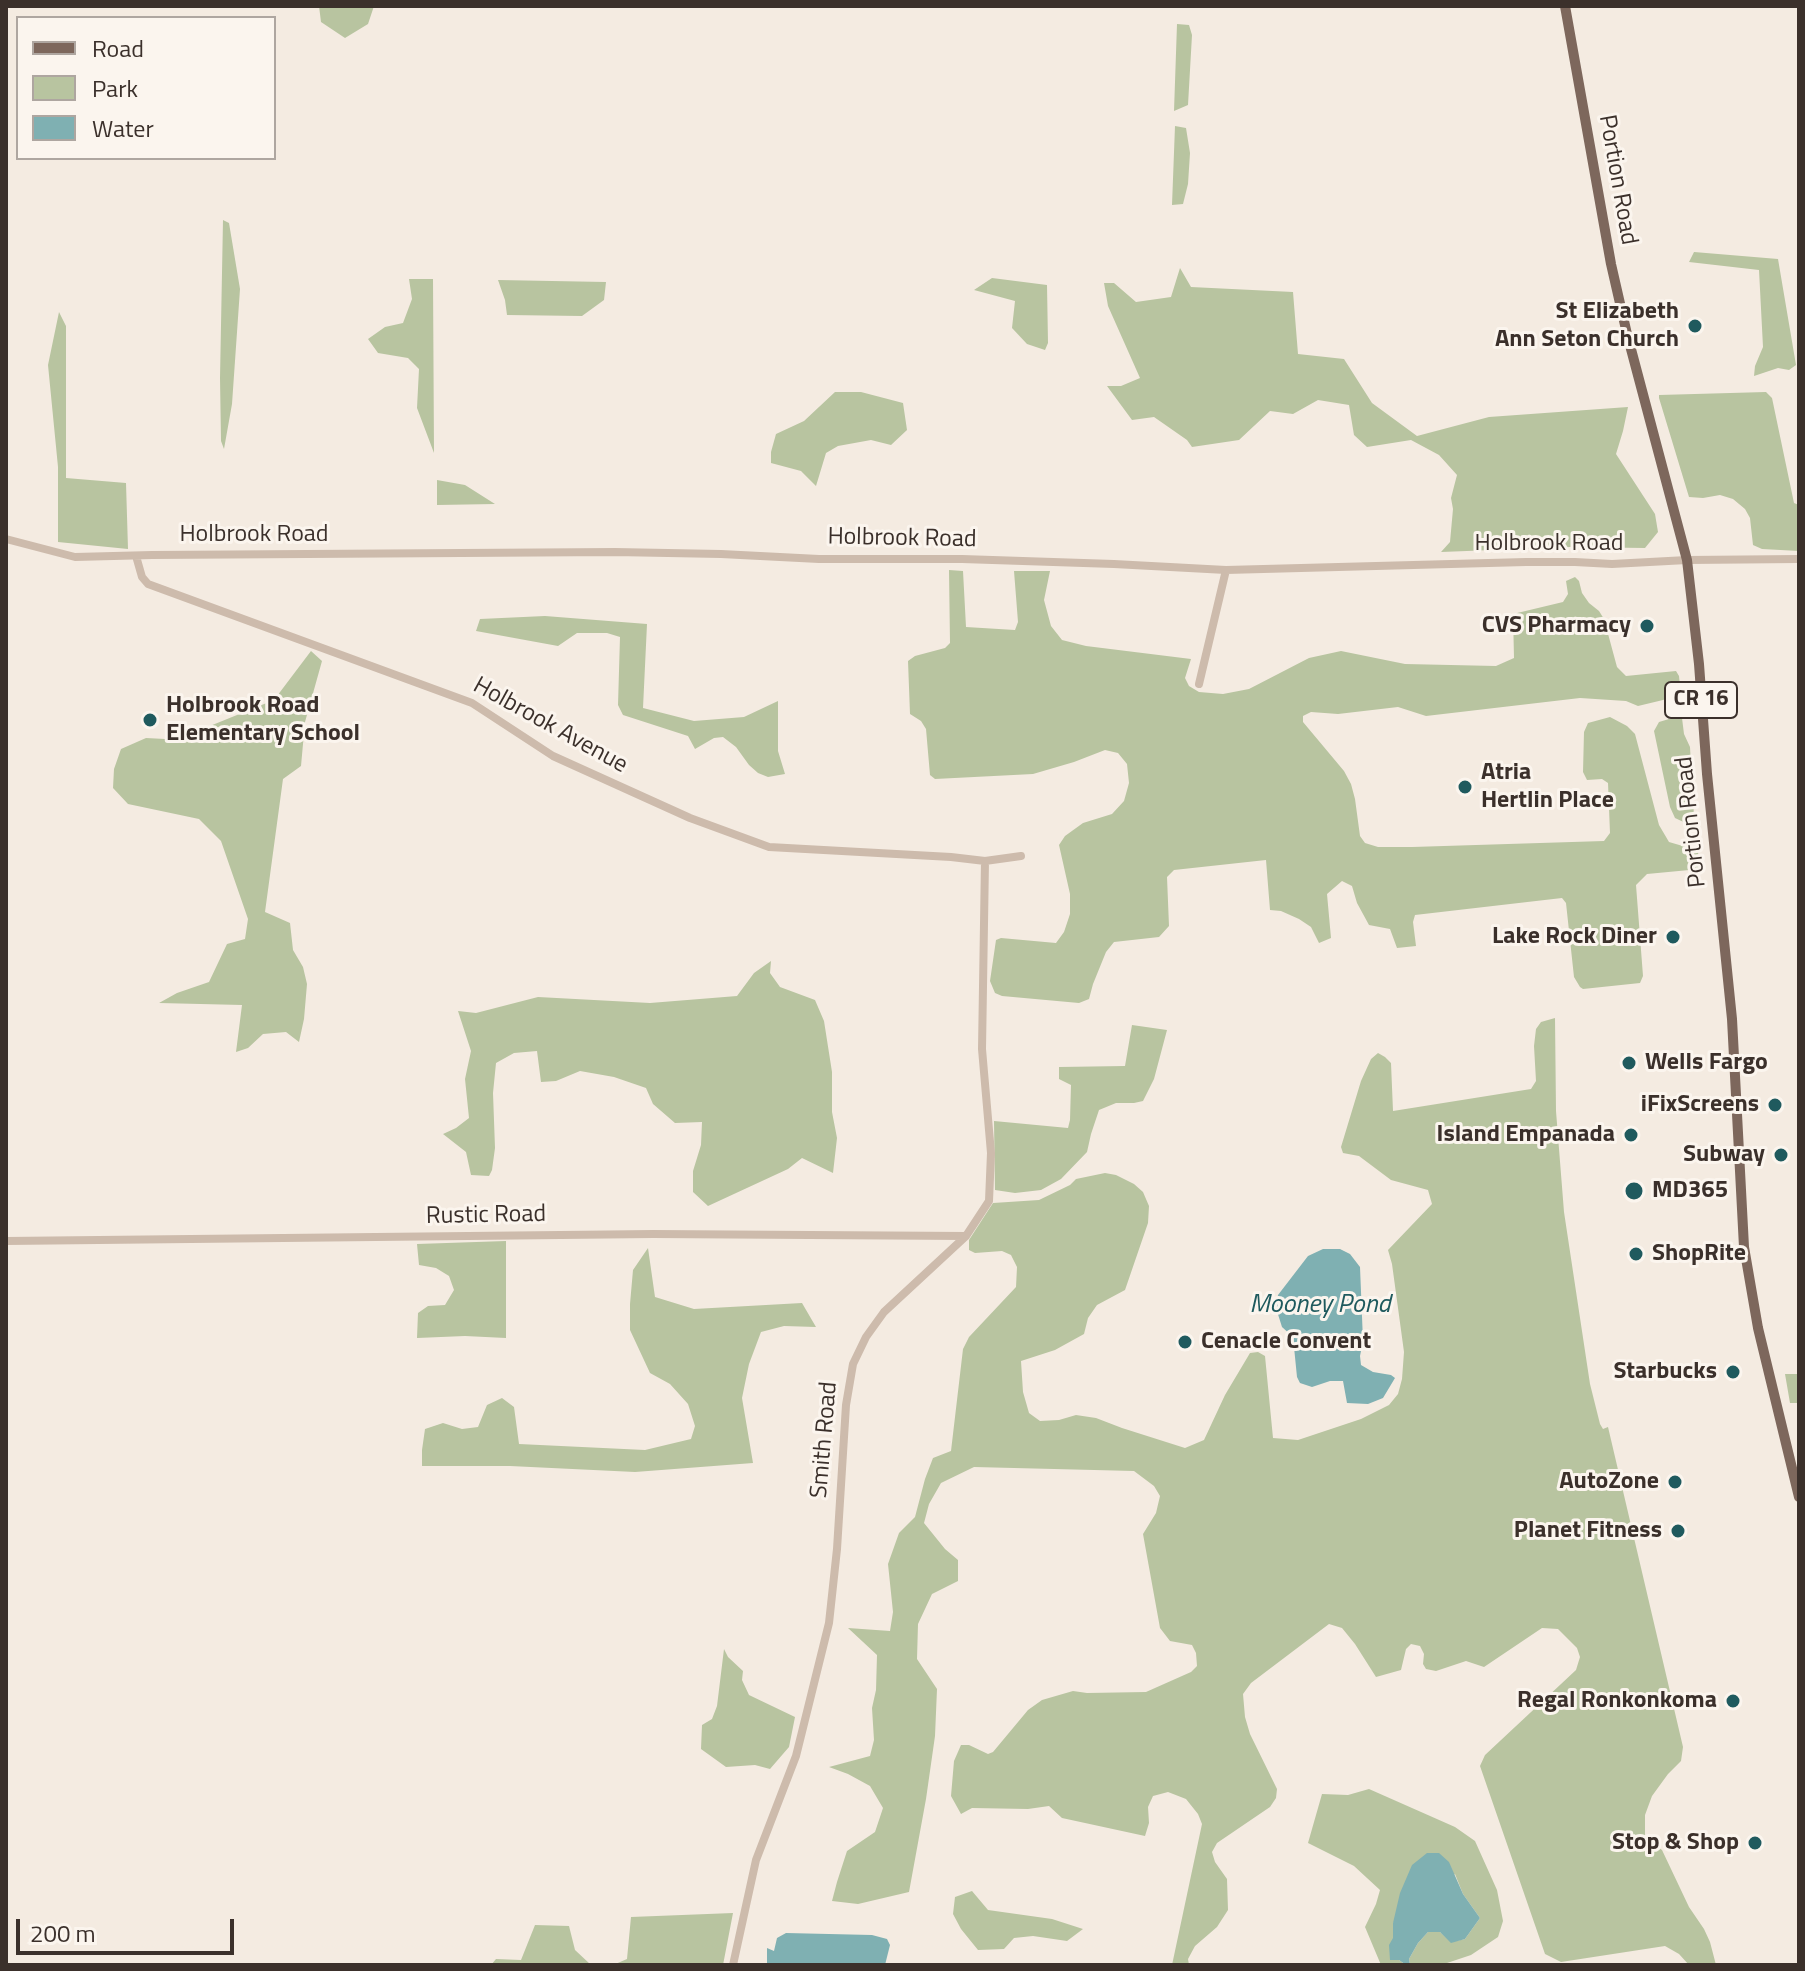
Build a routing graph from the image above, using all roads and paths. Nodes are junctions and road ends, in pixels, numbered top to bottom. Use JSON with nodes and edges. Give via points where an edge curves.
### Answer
{"nodes":[{"id":1,"x":1565,"y":6,"type":"edge"},
{"id":2,"x":6,"y":539,"type":"edge"},
{"id":3,"x":136,"y":556,"type":"junction"},
{"id":4,"x":1799,"y":559,"type":"edge"},
{"id":5,"x":1687,"y":560,"type":"junction"},
{"id":6,"x":1226,"y":570,"type":"junction"},
{"id":7,"x":1199,"y":684,"type":"dead end"},
{"id":8,"x":1021,"y":856,"type":"dead end"},
{"id":9,"x":985,"y":861,"type":"junction"},
{"id":10,"x":966,"y":1236,"type":"junction"},
{"id":11,"x":6,"y":1241,"type":"edge"},
{"id":12,"x":1799,"y":1497,"type":"edge"},
{"id":13,"x":733,"y":1965,"type":"edge"}],
"edges":[{"from":1,"to":5,"type":"main road","name":"Portion Road","number":"CR 16","via":[[1611,264]]},
{"from":2,"to":3,"type":"street","name":"Holbrook Road","via":[[75,557]]},
{"from":3,"to":6,"type":"street","name":"Holbrook Road","via":[[615,552]]},
{"from":3,"to":9,"type":"street","name":"Holbrook Avenue","via":[[148,584],[472,703],[556,757],[690,818],[769,847]]},
{"from":4,"to":5,"type":"street","name":"Holbrook Road"},
{"from":5,"to":6,"type":"street","name":"Holbrook Road"},
{"from":5,"to":12,"type":"main road","name":"Portion Road","number":"CR 16","via":[[1732,1019],[1744,1247]]},
{"from":6,"to":7,"type":"street"},
{"from":8,"to":9,"type":"street","name":"Holbrook Avenue"},
{"from":9,"to":10,"type":"street","name":"Smith Road","via":[[982,1049],[991,1153],[989,1201]]},
{"from":10,"to":11,"type":"street","name":"Rustic Road"},
{"from":10,"to":13,"type":"street","name":"Smith Road","via":[[884,1312],[853,1364],[829,1623],[796,1756],[756,1860]]}]}
